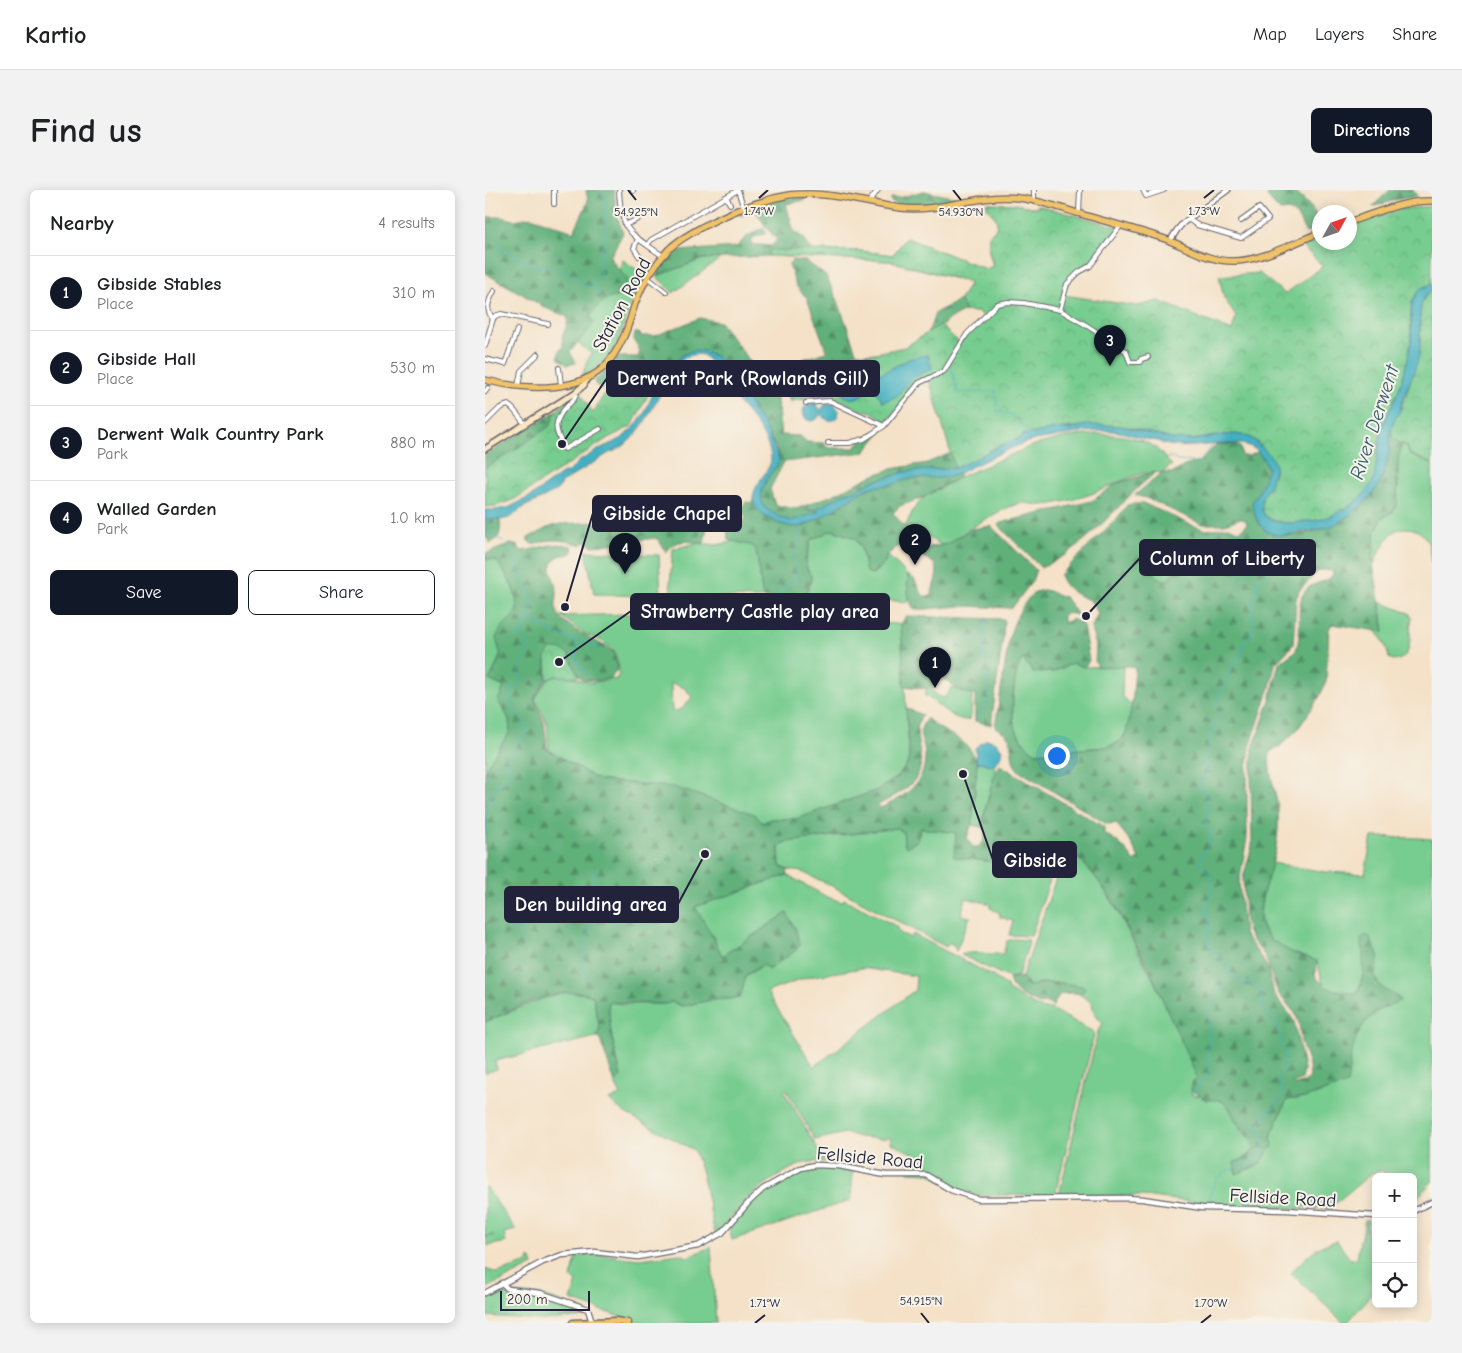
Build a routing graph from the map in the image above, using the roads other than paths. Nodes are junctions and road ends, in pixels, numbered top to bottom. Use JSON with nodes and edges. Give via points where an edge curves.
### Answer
{"nodes":[{"id":1,"x":554,"y":190,"type":"edge"},
{"id":2,"x":619,"y":190,"type":"edge"},
{"id":3,"x":738,"y":190,"type":"edge"},
{"id":4,"x":879,"y":190,"type":"edge"},
{"id":5,"x":1034,"y":190,"type":"edge"},
{"id":6,"x":1080,"y":190,"type":"edge"},
{"id":7,"x":1143,"y":190,"type":"edge"},
{"id":8,"x":1164,"y":190,"type":"edge"},
{"id":9,"x":1228,"y":190,"type":"edge"},
{"id":10,"x":802,"y":192,"type":"edge"},
{"id":11,"x":726,"y":197,"type":"junction"},
{"id":12,"x":1034,"y":201,"type":"junction"},
{"id":13,"x":869,"y":202,"type":"junction"},
{"id":14,"x":1432,"y":202,"type":"edge"},
{"id":15,"x":554,"y":204,"type":"dead end"},
{"id":16,"x":730,"y":204,"type":"dead end"},
{"id":17,"x":743,"y":206,"type":"junction"},
{"id":18,"x":638,"y":213,"type":"dead end"},
{"id":19,"x":1079,"y":214,"type":"junction"},
{"id":20,"x":1188,"y":219,"type":"junction"},
{"id":21,"x":1357,"y":219,"type":"edge"},
{"id":22,"x":1241,"y":221,"type":"dead end"},
{"id":23,"x":625,"y":225,"type":"junction"},
{"id":24,"x":1121,"y":225,"type":"junction"},
{"id":25,"x":1312,"y":236,"type":"edge"},
{"id":26,"x":638,"y":239,"type":"junction"},
{"id":27,"x":1170,"y":241,"type":"junction"},
{"id":28,"x":647,"y":245,"type":"junction"},
{"id":29,"x":639,"y":256,"type":"dead end"},
{"id":30,"x":663,"y":256,"type":"junction"},
{"id":31,"x":649,"y":278,"type":"junction"},
{"id":32,"x":494,"y":291,"type":"dead end"},
{"id":33,"x":666,"y":292,"type":"dead end"},
{"id":34,"x":1061,"y":309,"type":"junction"},
{"id":35,"x":493,"y":319,"type":"junction"},
{"id":36,"x":548,"y":324,"type":"dead end"},
{"id":37,"x":517,"y":330,"type":"dead end"},
{"id":38,"x":486,"y":343,"type":"edge"},
{"id":39,"x":538,"y":354,"type":"dead end"},
{"id":40,"x":1148,"y":357,"type":"dead end"},
{"id":41,"x":485,"y":359,"type":"edge"},
{"id":42,"x":559,"y":368,"type":"dead end"},
{"id":43,"x":587,"y":378,"type":"junction"},
{"id":44,"x":485,"y":380,"type":"edge"},
{"id":45,"x":580,"y":381,"type":"junction"},
{"id":46,"x":561,"y":385,"type":"junction"},
{"id":47,"x":518,"y":386,"type":"junction"},
{"id":48,"x":578,"y":390,"type":"junction"},
{"id":49,"x":806,"y":402,"type":"dead end"},
{"id":50,"x":485,"y":423,"type":"edge"},
{"id":51,"x":525,"y":424,"type":"junction"},
{"id":52,"x":884,"y":426,"type":"junction"},
{"id":53,"x":600,"y":429,"type":"dead end"},
{"id":54,"x":829,"y":443,"type":"dead end"},
{"id":55,"x":485,"y":449,"type":"edge"},
{"id":56,"x":1432,"y":1202,"type":"edge"},
{"id":57,"x":1417,"y":1209,"type":"edge"},
{"id":58,"x":1372,"y":1216,"type":"edge"},
{"id":59,"x":502,"y":1283,"type":"junction"},
{"id":60,"x":485,"y":1293,"type":"edge"},
{"id":61,"x":592,"y":1322,"type":"edge"},
{"id":62,"x":573,"y":1323,"type":"edge"},
{"id":63,"x":628,"y":1323,"type":"edge"}],
"edges":[{"from":1,"to":15,"type":"street","via":[[557,197]]},
{"from":2,"to":23,"type":"street"},
{"from":3,"to":11,"type":"street"},
{"from":3,"to":17,"type":"street"},
{"from":4,"to":13,"type":"street"},
{"from":5,"to":12,"type":"street"},
{"from":6,"to":19,"type":"street"},
{"from":7,"to":8,"type":"street","via":[[1146,196]]},
{"from":9,"to":20,"type":"street"},
{"from":10,"to":13,"type":"main road","name":"Station Road"},
{"from":10,"to":17,"type":"main road","name":"Station Road"},
{"from":11,"to":16,"type":"street"},
{"from":11,"to":28,"type":"street"},
{"from":12,"to":13,"type":"main road","name":"Station Road","via":[[1010,197],[981,198],[920,210]]},
{"from":12,"to":19,"type":"main road","name":"Station Road"},
{"from":14,"to":21,"type":"main road","via":[[1394,207]]},
{"from":17,"to":30,"type":"main road","name":"Station Road","via":[[684,237]]},
{"from":18,"to":23,"type":"street","via":[[640,220]]},
{"from":19,"to":24,"type":"main road","name":"Station Road"},
{"from":20,"to":22,"type":"street","via":[[1197,225],[1241,238],[1268,219],[1259,208]]},
{"from":20,"to":27,"type":"street"},
{"from":23,"to":26,"type":"street"},
{"from":24,"to":27,"type":"main road","name":"Station Road"},
{"from":24,"to":34,"type":"street","via":[[1090,266],[1067,284]]},
{"from":25,"to":27,"type":"main road","name":"Station Road","via":[[1257,257],[1235,261],[1214,260]]},
{"from":26,"to":28,"type":"street"},
{"from":26,"to":29,"type":"street","via":[[634,248]]},
{"from":28,"to":30,"type":"street"},
{"from":30,"to":31,"type":"main road","name":"Station Road"},
{"from":31,"to":33,"type":"street"},
{"from":31,"to":43,"type":"main road","name":"Station Road","via":[[637,298],[615,353],[604,367]]},
{"from":32,"to":35,"type":"street","via":[[487,309]]},
{"from":34,"to":40,"type":"street","via":[[1126,351],[1131,362],[1140,362]]},
{"from":34,"to":52,"type":"street","via":[[1024,303],[997,304],[967,334],[943,371],[919,383]]},
{"from":35,"to":36,"type":"street","via":[[501,314]]},
{"from":35,"to":38,"type":"street"},
{"from":37,"to":41,"type":"street","via":[[505,364]]},
{"from":39,"to":47,"type":"street","via":[[521,371]]},
{"from":42,"to":46,"type":"street"},
{"from":43,"to":45,"type":"main road","name":"Station Road"},
{"from":43,"to":48,"type":"main road"},
{"from":44,"to":47,"type":"main road","name":"Station Road"},
{"from":45,"to":46,"type":"main road","name":"Station Road"},
{"from":45,"to":48,"type":"main road"},
{"from":46,"to":47,"type":"main road","name":"Station Road"},
{"from":48,"to":51,"type":"main road"},
{"from":48,"to":53,"type":"street","via":[[557,420],[557,435],[565,448]]},
{"from":49,"to":52,"type":"street","via":[[830,401]]},
{"from":50,"to":51,"type":"street","via":[[500,408],[507,406]]},
{"from":51,"to":55,"type":"main road"},
{"from":52,"to":54,"type":"street","via":[[864,439]]},
{"from":56,"to":57,"type":"street"},
{"from":58,"to":59,"type":"street","name":"Fellside Road","via":[[1202,1208],[1126,1198],[978,1199],[951,1190],[925,1175],[885,1175],[815,1165],[801,1168],[763,1190],[722,1233],[698,1246],[638,1257],[595,1252],[562,1255]]},
{"from":59,"to":60,"type":"street","name":"Fellside Road"},
{"from":59,"to":61,"type":"street","via":[[508,1290],[540,1292],[587,1309]]},
{"from":61,"to":62,"type":"highway"},
{"from":61,"to":63,"type":"highway"}]}
